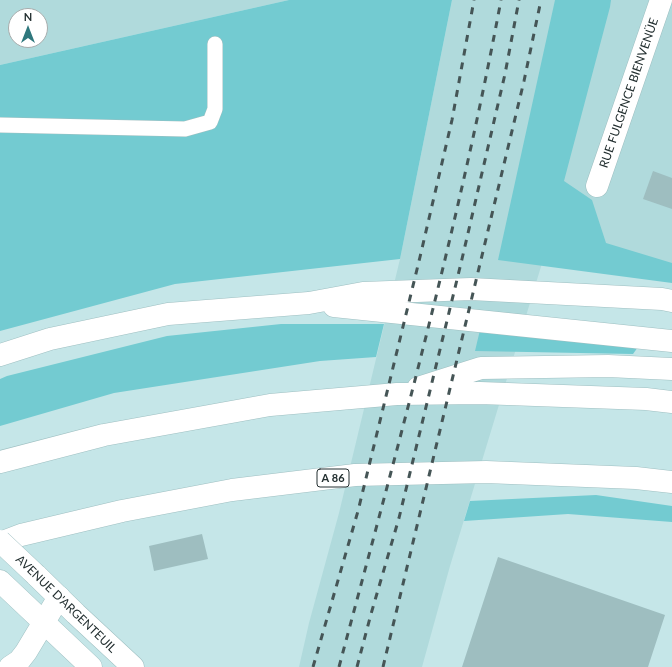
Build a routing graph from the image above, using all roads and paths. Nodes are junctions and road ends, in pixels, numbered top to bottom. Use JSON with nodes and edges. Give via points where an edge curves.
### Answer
{"nodes":[{"id":1,"x":661,"y":0,"type":"edge"},
{"id":2,"x":215,"y":44,"type":"dead end"},
{"id":3,"x":0,"y":125,"type":"edge"},
{"id":4,"x":597,"y":186,"type":"dead end"},
{"id":5,"x":672,"y":301,"type":"edge"},
{"id":6,"x":309,"y":303,"type":"junction"},
{"id":7,"x":672,"y":341,"type":"edge"},
{"id":8,"x":0,"y":355,"type":"edge"},
{"id":9,"x":672,"y":369,"type":"edge"},
{"id":10,"x":397,"y":394,"type":"junction"},
{"id":11,"x":672,"y":402,"type":"edge"},
{"id":12,"x":0,"y":462,"type":"edge"},
{"id":13,"x":672,"y":482,"type":"edge"},
{"id":14,"x":0,"y":542,"type":"edge"},
{"id":15,"x":1,"y":582,"type":"edge"},
{"id":16,"x":59,"y":597,"type":"junction"},
{"id":17,"x":44,"y":622,"type":"junction"},
{"id":18,"x":10,"y":667,"type":"edge"},
{"id":19,"x":91,"y":667,"type":"edge"},
{"id":20,"x":132,"y":667,"type":"edge"}],
"edges":[{"from":1,"to":4,"type":"main road","name":"RUE FULGENCE BIENVENÜE"},
{"from":2,"to":3,"type":"lane","via":[[215,109],[210,122],[185,129]]},
{"from":5,"to":6,"type":"main road","via":[[471,289],[363,293]]},
{"from":6,"to":7,"type":"main road"},
{"from":6,"to":8,"type":"main road","via":[[168,314],[50,339]]},
{"from":9,"to":10,"type":"main road","via":[[608,366],[481,368]]},
{"from":10,"to":11,"type":"main road","via":[[480,393]]},
{"from":10,"to":12,"type":"main road","via":[[270,404],[104,435]]},
{"from":13,"to":14,"type":"main road","number":"A 86","via":[[486,472],[356,475],[232,490],[129,510]]},
{"from":14,"to":16,"type":"main road","name":"AVENUE D'ARGENTEUIL","bridge":true},
{"from":15,"to":17,"type":"main road"},
{"from":16,"to":17,"type":"main road"},
{"from":16,"to":20,"type":"main road","name":"AVENUE D'ARGENTEUIL"},
{"from":17,"to":18,"type":"main road","via":[[20,661]]},
{"from":17,"to":19,"type":"main road"}]}
